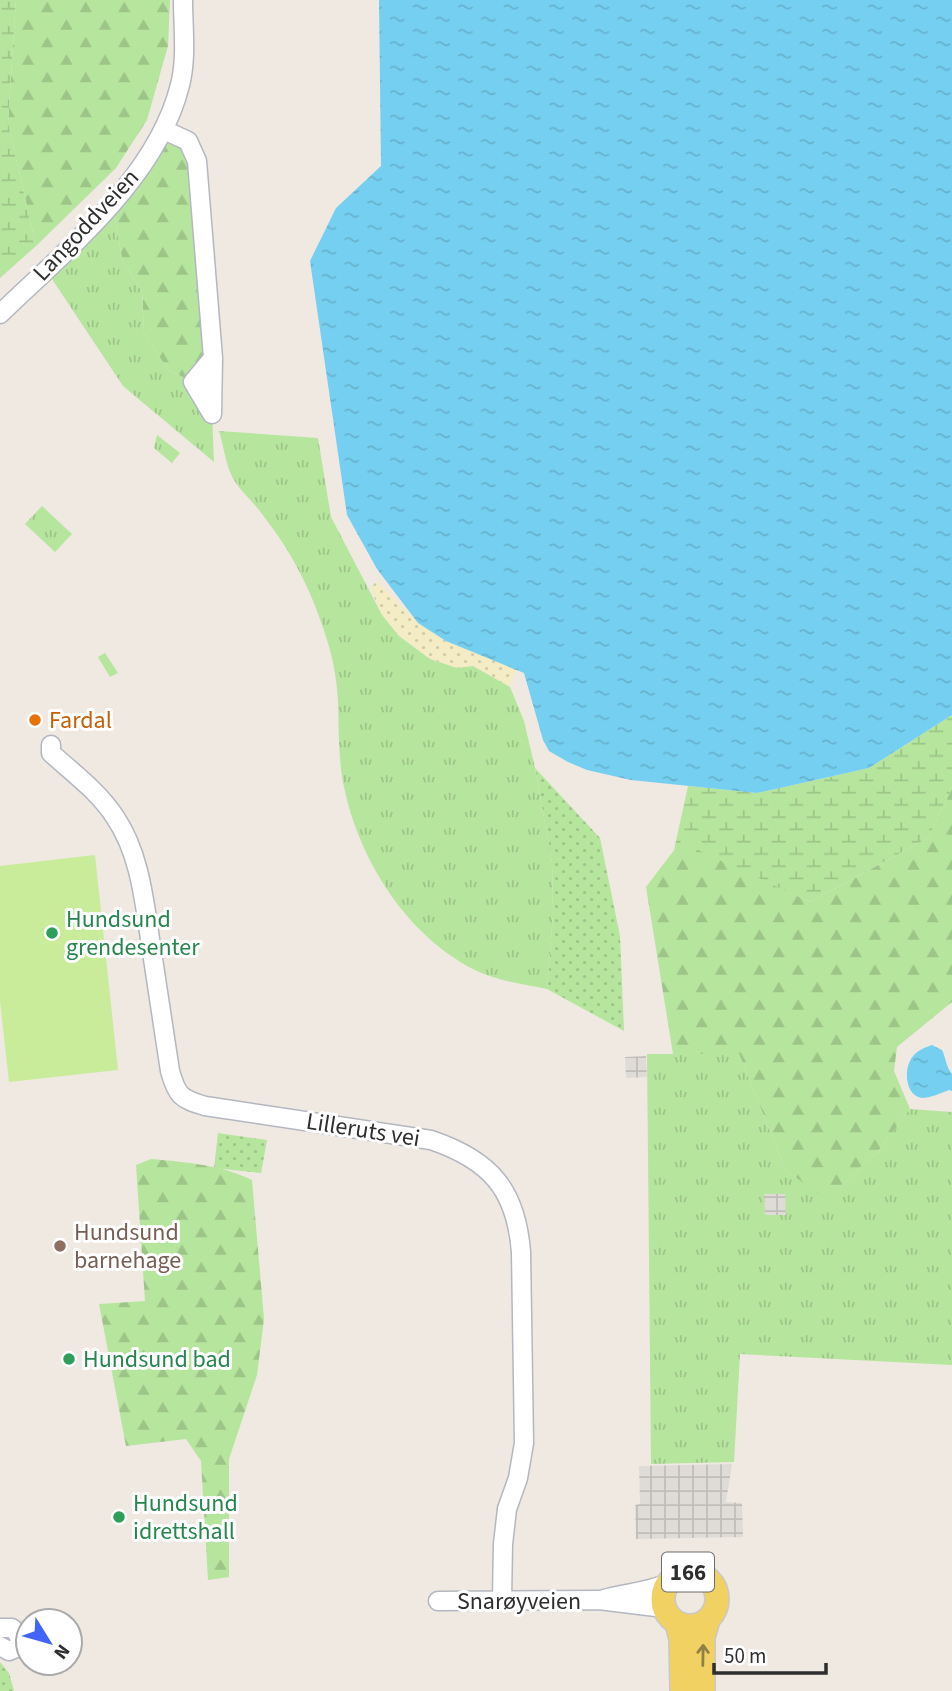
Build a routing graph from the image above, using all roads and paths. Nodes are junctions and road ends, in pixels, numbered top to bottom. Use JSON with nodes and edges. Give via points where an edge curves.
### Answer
{"nodes":[{"id":1,"x":183,"y":0,"type":"edge"},
{"id":2,"x":164,"y":130,"type":"junction"},
{"id":3,"x":0,"y":314,"type":"edge"},
{"id":4,"x":214,"y":358,"type":"dead end"},
{"id":5,"x":51,"y":745,"type":"dead end"},
{"id":6,"x":668,"y":1583,"type":"junction"},
{"id":7,"x":502,"y":1600,"type":"junction"},
{"id":8,"x":599,"y":1600,"type":"junction"},
{"id":9,"x":439,"y":1601,"type":"dead end"},
{"id":10,"x":671,"y":1616,"type":"junction"},
{"id":11,"x":708,"y":1620,"type":"junction"},
{"id":12,"x":0,"y":1628,"type":"edge"},
{"id":13,"x":0,"y":1646,"type":"edge"},
{"id":14,"x":682,"y":1691,"type":"edge"},
{"id":15,"x":703,"y":1691,"type":"edge"}],
"edges":[{"from":1,"to":2,"type":"street","name":"Langoddveien","via":[[184,60]]},
{"from":2,"to":3,"type":"street","name":"Langoddveien","via":[[109,207]]},
{"from":2,"to":4,"type":"street","via":[[188,141],[197,161]]},
{"from":5,"to":7,"type":"street","name":"Lilleruts vei","via":[[51,753],[109,809],[129,842],[147,921],[170,1071],[175,1090],[186,1101],[431,1140],[458,1149],[480,1164],[513,1206],[521,1252],[524,1443],[506,1515]]},
{"from":6,"to":8,"type":"street","name":"Snarøyveien"},
{"from":6,"to":10,"type":"main road","number":"166","via":[[663,1598]]},
{"from":6,"to":11,"type":"main road","number":"166","via":[[683,1573],[706,1577],[717,1598]]},
{"from":7,"to":8,"type":"street","name":"Snarøyveien"},
{"from":7,"to":9,"type":"street","name":"Snarøyveien"},
{"from":8,"to":10,"type":"street","name":"Snarøyveien"},
{"from":10,"to":11,"type":"main road","number":"166","via":[[689,1626]]},
{"from":10,"to":14,"type":"main road","number":"166","via":[[681,1639]]},
{"from":15,"to":11,"type":"main road","number":"166","one_way":true,"via":[[703,1637]]},
{"from":12,"to":13,"type":"street","via":[[12,1628],[23,1645],[9,1651]]}]}
